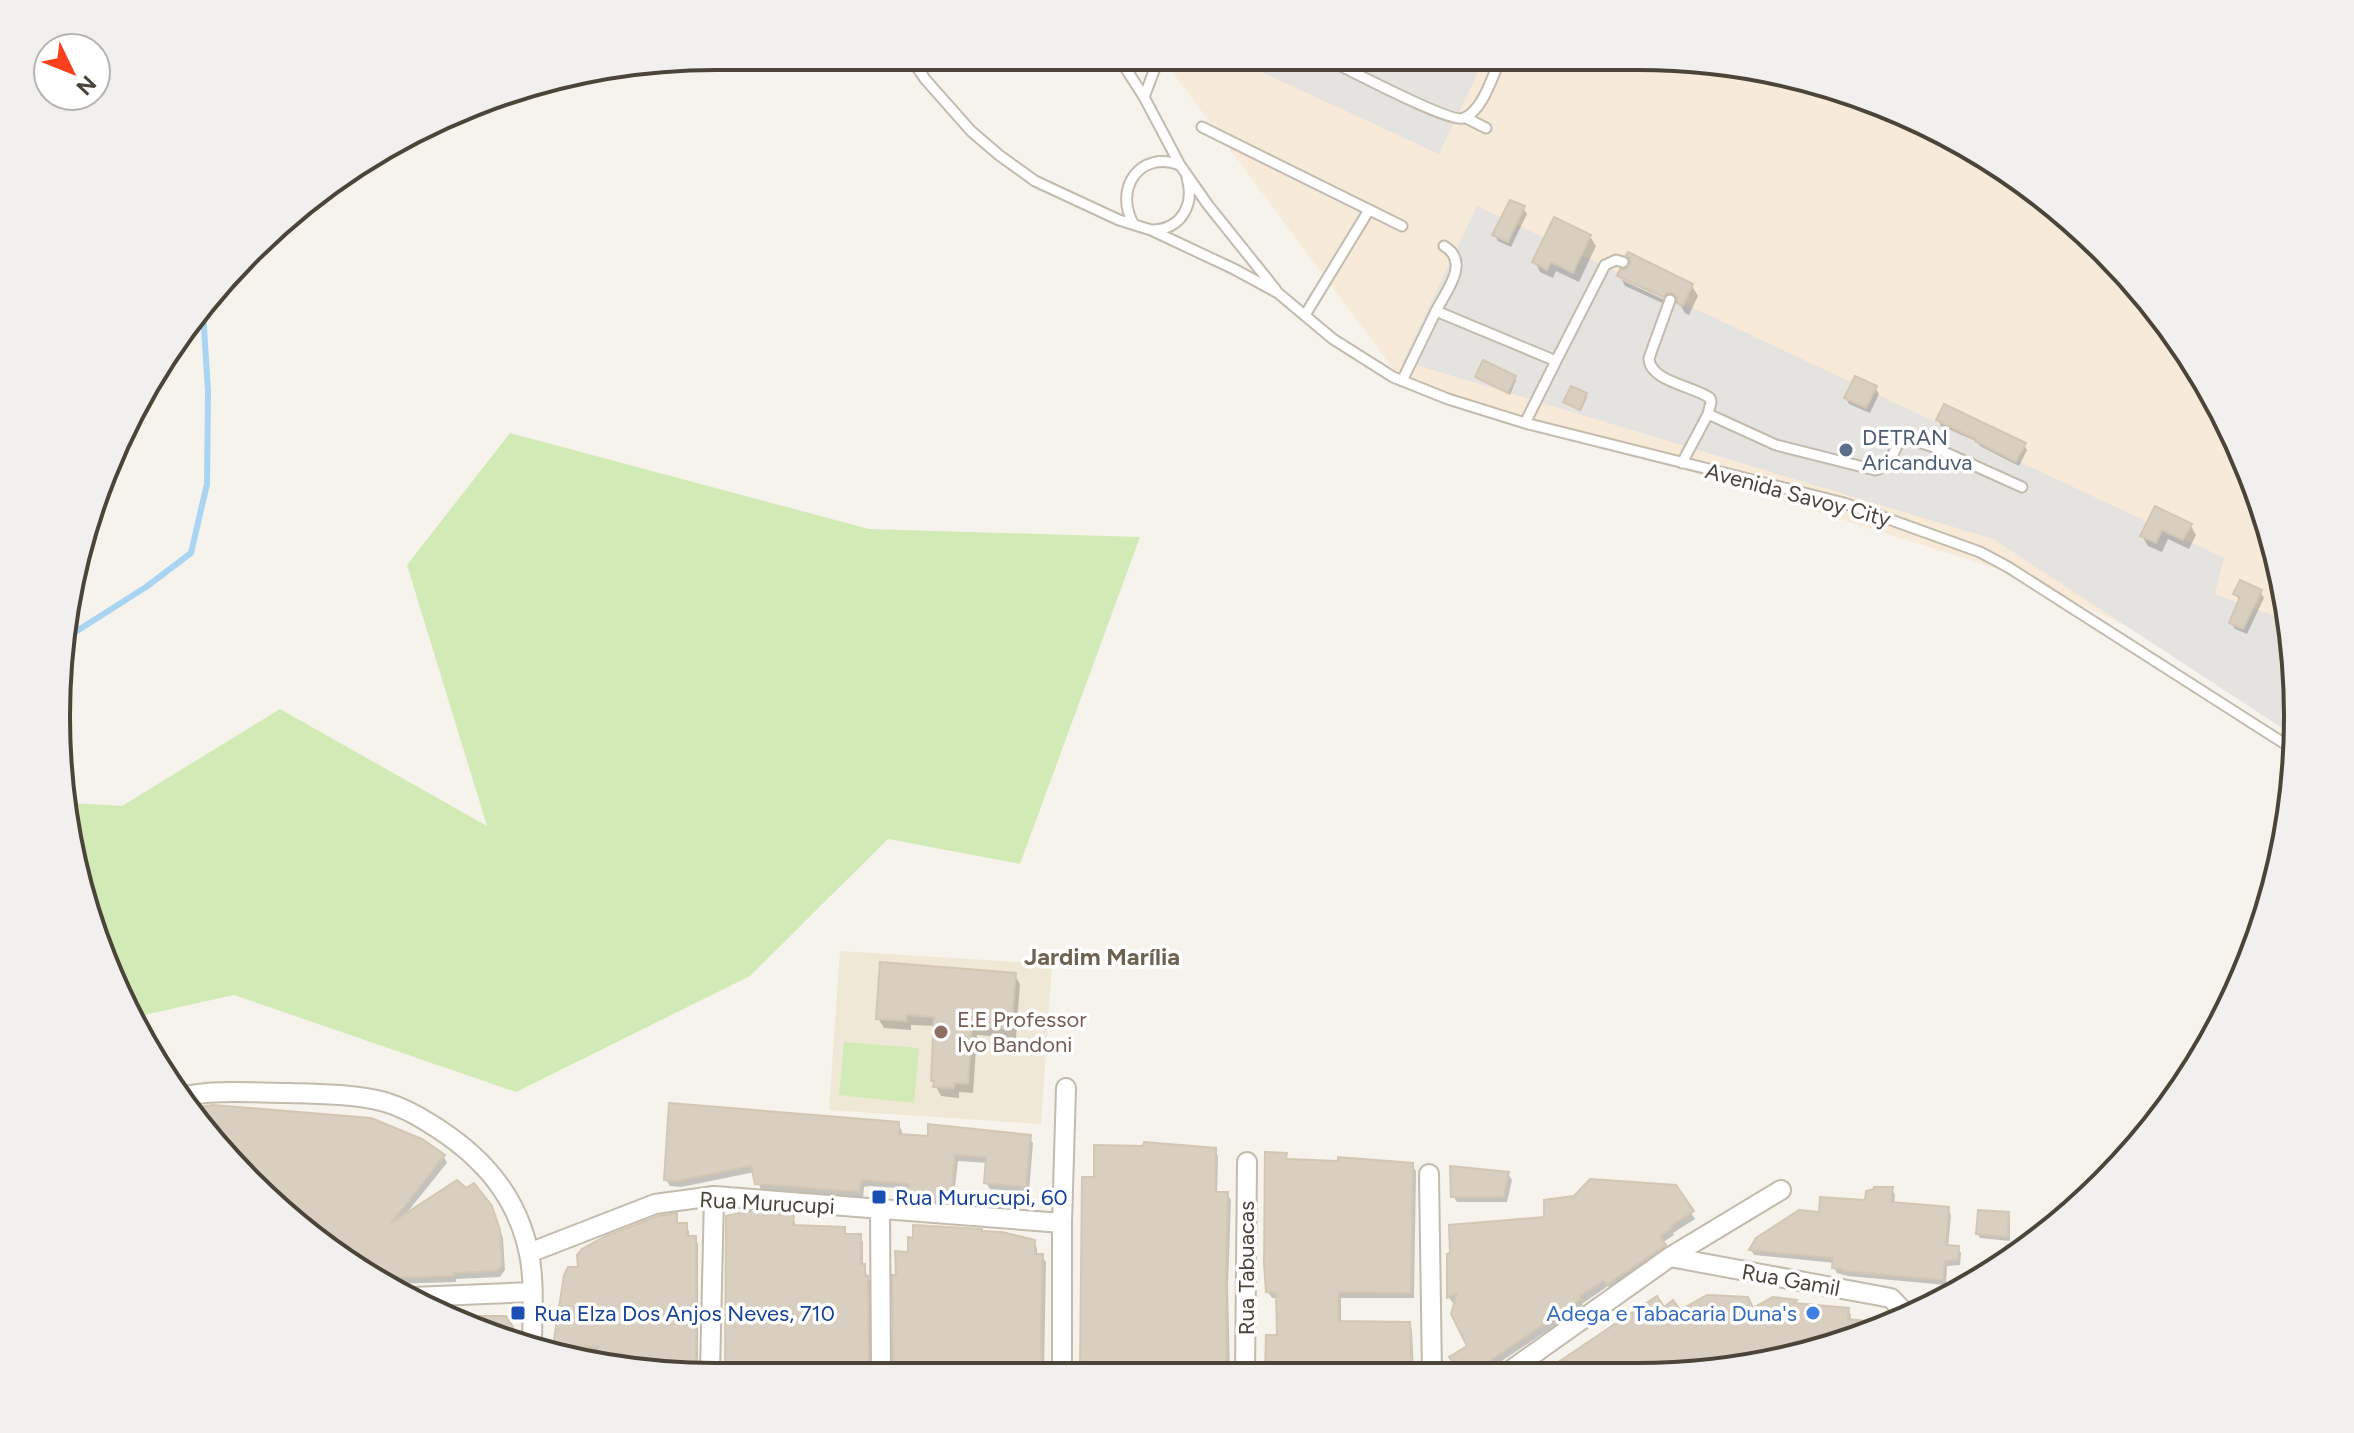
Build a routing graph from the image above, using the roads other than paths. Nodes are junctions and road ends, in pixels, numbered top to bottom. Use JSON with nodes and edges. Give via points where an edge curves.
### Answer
{"nodes":[{"id":1,"x":919,"y":70,"type":"edge"},
{"id":2,"x":1127,"y":70,"type":"edge"},
{"id":3,"x":1154,"y":70,"type":"edge"},
{"id":4,"x":1350,"y":70,"type":"edge"},
{"id":5,"x":1495,"y":70,"type":"edge"},
{"id":6,"x":1144,"y":97,"type":"junction"},
{"id":7,"x":1466,"y":118,"type":"junction"},
{"id":8,"x":1202,"y":127,"type":"dead end"},
{"id":9,"x":1486,"y":128,"type":"dead end"},
{"id":10,"x":1183,"y":168,"type":"junction"},
{"id":11,"x":1369,"y":210,"type":"junction"},
{"id":12,"x":1133,"y":223,"type":"junction"},
{"id":13,"x":1402,"y":226,"type":"dead end"},
{"id":14,"x":1151,"y":230,"type":"junction"},
{"id":15,"x":1444,"y":246,"type":"dead end"},
{"id":16,"x":1623,"y":262,"type":"dead end"},
{"id":17,"x":1278,"y":293,"type":"junction"},
{"id":18,"x":1670,"y":300,"type":"dead end"},
{"id":19,"x":1436,"y":311,"type":"junction"},
{"id":20,"x":1305,"y":315,"type":"junction"},
{"id":21,"x":1556,"y":361,"type":"junction"},
{"id":22,"x":1402,"y":381,"type":"junction"},
{"id":23,"x":1708,"y":414,"type":"junction"},
{"id":24,"x":1525,"y":423,"type":"junction"},
{"id":25,"x":1682,"y":463,"type":"junction"},
{"id":26,"x":2022,"y":487,"type":"dead end"},
{"id":27,"x":2283,"y":743,"type":"edge"},
{"id":28,"x":1066,"y":1088,"type":"dead end"},
{"id":29,"x":194,"y":1096,"type":"edge"},
{"id":30,"x":1247,"y":1162,"type":"dead end"},
{"id":31,"x":1429,"y":1174,"type":"dead end"},
{"id":32,"x":1781,"y":1190,"type":"dead end"},
{"id":33,"x":714,"y":1196,"type":"junction"},
{"id":34,"x":880,"y":1209,"type":"junction"},
{"id":35,"x":1062,"y":1223,"type":"junction"},
{"id":36,"x":529,"y":1253,"type":"junction"},
{"id":37,"x":1670,"y":1257,"type":"junction"},
{"id":38,"x":532,"y":1292,"type":"junction"},
{"id":39,"x":431,"y":1296,"type":"edge"},
{"id":40,"x":1900,"y":1307,"type":"edge"},
{"id":41,"x":532,"y":1336,"type":"edge"},
{"id":42,"x":710,"y":1363,"type":"edge"},
{"id":43,"x":881,"y":1363,"type":"edge"},
{"id":44,"x":1062,"y":1363,"type":"edge"},
{"id":45,"x":1245,"y":1363,"type":"edge"},
{"id":46,"x":1432,"y":1363,"type":"edge"},
{"id":47,"x":1521,"y":1363,"type":"edge"}],
"edges":[{"from":1,"to":12,"type":"lane","via":[[971,131],[1035,181]]},
{"from":2,"to":6,"type":"lane"},
{"from":3,"to":6,"type":"lane"},
{"from":4,"to":7,"type":"lane","via":[[1431,109]]},
{"from":5,"to":7,"type":"lane"},
{"from":6,"to":10,"type":"lane"},
{"from":7,"to":9,"type":"lane"},
{"from":8,"to":11,"type":"lane"},
{"from":10,"to":12,"type":"lane","via":[[1157,161],[1133,177],[1126,195]]},
{"from":10,"to":14,"type":"lane","via":[[1191,198],[1185,213],[1174,224]]},
{"from":10,"to":17,"type":"lane"},
{"from":11,"to":13,"type":"lane"},
{"from":11,"to":20,"type":"lane"},
{"from":12,"to":14,"type":"lane"},
{"from":14,"to":17,"type":"lane"},
{"from":15,"to":19,"type":"lane","via":[[1457,262]]},
{"from":16,"to":21,"type":"lane","via":[[1605,265]]},
{"from":17,"to":20,"type":"lane","name":"Avenida Savoy City"},
{"from":18,"to":23,"type":"lane","via":[[1649,365],[1657,375],[1710,398]]},
{"from":19,"to":21,"type":"lane"},
{"from":19,"to":22,"type":"lane"},
{"from":20,"to":22,"type":"lane","name":"Avenida Savoy City","via":[[1333,339]]},
{"from":21,"to":24,"type":"lane"},
{"from":22,"to":24,"type":"lane","name":"Avenida Savoy City"},
{"from":23,"to":25,"type":"lane"},
{"from":23,"to":26,"type":"lane","via":[[1776,445],[1875,470],[1885,466],[1901,437]]},
{"from":24,"to":25,"type":"lane","name":"Avenida Savoy City"},
{"from":25,"to":27,"type":"lane","name":"Avenida Savoy City","via":[[1844,503],[1980,552]]},
{"from":28,"to":35,"type":"street"},
{"from":29,"to":36,"type":"street","via":[[332,1094],[410,1111],[448,1134],[498,1180]]},
{"from":30,"to":45,"type":"street","name":"Rua Tabuacas"},
{"from":31,"to":46,"type":"street"},
{"from":32,"to":37,"type":"street"},
{"from":33,"to":34,"type":"street","name":"Rua Murucupi"},
{"from":33,"to":36,"type":"street","name":"Rua Murucupi","via":[[655,1204]]},
{"from":33,"to":42,"type":"street"},
{"from":34,"to":35,"type":"street","name":"Rua Murucupi"},
{"from":34,"to":43,"type":"street"},
{"from":35,"to":44,"type":"street"},
{"from":36,"to":38,"type":"street"},
{"from":37,"to":40,"type":"street","name":"Rua Gamil","via":[[1891,1298]]},
{"from":37,"to":47,"type":"street"},
{"from":38,"to":39,"type":"street"},
{"from":38,"to":41,"type":"street"}]}
